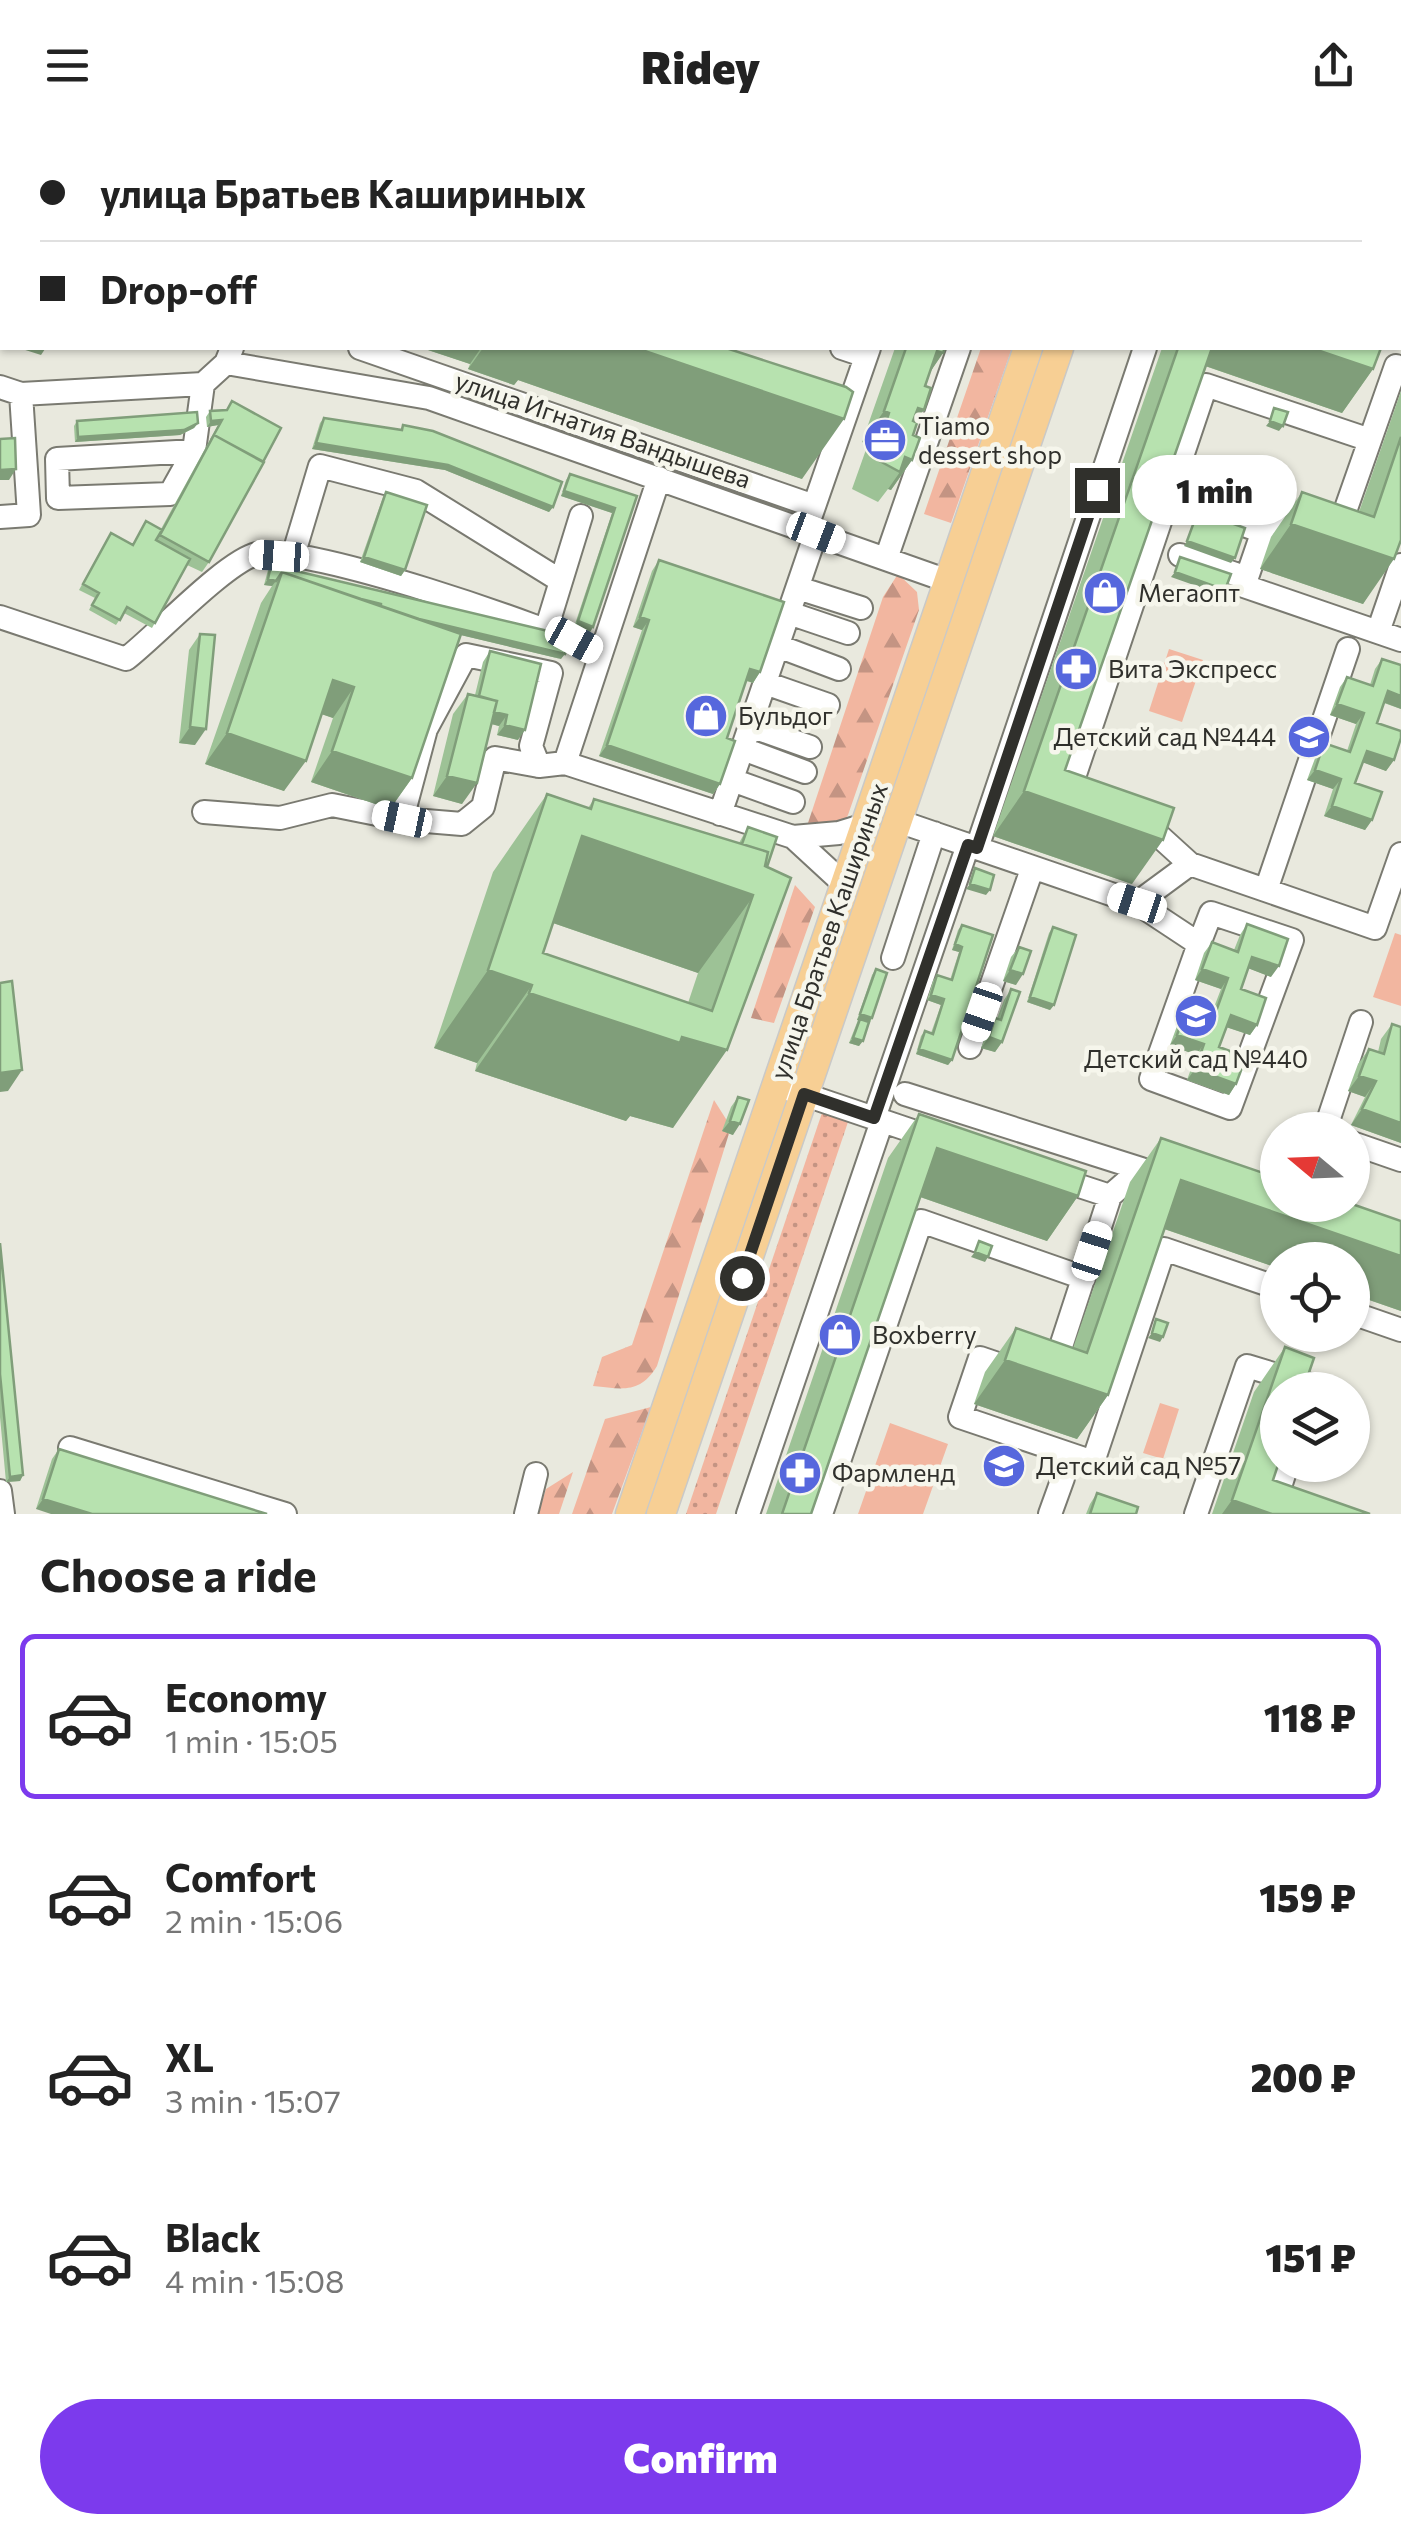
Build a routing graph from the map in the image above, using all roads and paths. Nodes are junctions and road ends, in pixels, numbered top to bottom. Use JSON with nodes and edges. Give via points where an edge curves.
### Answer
{"nodes":[{"id":1,"x":365,"y":350,"type":"edge"},
{"id":2,"x":958,"y":350,"type":"edge"},
{"id":3,"x":1027,"y":350,"type":"edge"},
{"id":4,"x":1059,"y":350,"type":"edge"},
{"id":5,"x":1144,"y":350,"type":"edge"},
{"id":6,"x":868,"y":352,"type":"edge"},
{"id":7,"x":229,"y":355,"type":"edge"},
{"id":8,"x":1392,"y":359,"type":"edge"},
{"id":9,"x":203,"y":384,"type":"junction"},
{"id":10,"x":10,"y":390,"type":"edge"},
{"id":11,"x":502,"y":400,"type":"junction"},
{"id":12,"x":12,"y":430,"type":"edge"},
{"id":13,"x":1370,"y":440,"type":"junction"},
{"id":14,"x":194,"y":452,"type":"junction"},
{"id":15,"x":684,"y":460,"type":"junction"},
{"id":16,"x":668,"y":481,"type":"junction"},
{"id":17,"x":814,"y":506,"type":"junction"},
{"id":18,"x":1195,"y":507,"type":"dead end"},
{"id":19,"x":581,"y":516,"type":"dead end"},
{"id":20,"x":0,"y":517,"type":"edge"},
{"id":21,"x":811,"y":532,"type":"junction"},
{"id":22,"x":1263,"y":532,"type":"junction"},
{"id":23,"x":1180,"y":555,"type":"edge"},
{"id":24,"x":293,"y":556,"type":"junction"},
{"id":25,"x":886,"y":559,"type":"junction"},
{"id":26,"x":1401,"y":565,"type":"edge"},
{"id":27,"x":1247,"y":578,"type":"junction"},
{"id":28,"x":561,"y":581,"type":"junction"},
{"id":29,"x":948,"y":581,"type":"junction"},
{"id":30,"x":798,"y":588,"type":"junction"},
{"id":31,"x":861,"y":608,"type":"dead end"},
{"id":32,"x":789,"y":613,"type":"junction"},
{"id":33,"x":0,"y":617,"type":"edge"},
{"id":34,"x":546,"y":630,"type":"junction"},
{"id":35,"x":848,"y":633,"type":"dead end"},
{"id":36,"x":1390,"y":636,"type":"edge"},
{"id":37,"x":778,"y":646,"type":"junction"},
{"id":38,"x":1348,"y":649,"type":"dead end"},
{"id":39,"x":600,"y":654,"type":"junction"},
{"id":40,"x":838,"y":669,"type":"dead end"},
{"id":41,"x":765,"y":683,"type":"junction"},
{"id":42,"x":828,"y":704,"type":"dead end"},
{"id":43,"x":750,"y":726,"type":"junction"},
{"id":44,"x":810,"y":748,"type":"dead end"},
{"id":45,"x":743,"y":749,"type":"junction"},
{"id":46,"x":564,"y":762,"type":"junction"},
{"id":47,"x":540,"y":766,"type":"junction"},
{"id":48,"x":805,"y":772,"type":"dead end"},
{"id":49,"x":732,"y":780,"type":"junction"},
{"id":50,"x":793,"y":802,"type":"dead end"},
{"id":51,"x":1084,"y":807,"type":"edge"},
{"id":52,"x":204,"y":812,"type":"dead end"},
{"id":53,"x":720,"y":814,"type":"junction"},
{"id":54,"x":402,"y":819,"type":"junction"},
{"id":55,"x":898,"y":821,"type":"junction"},
{"id":56,"x":1120,"y":821,"type":"edge"},
{"id":57,"x":865,"y":824,"type":"junction"},
{"id":58,"x":934,"y":833,"type":"junction"},
{"id":59,"x":793,"y":836,"type":"junction"},
{"id":60,"x":973,"y":846,"type":"junction"},
{"id":61,"x":1401,"y":854,"type":"edge"},
{"id":62,"x":1190,"y":864,"type":"junction"},
{"id":63,"x":1032,"y":869,"type":"junction"},
{"id":64,"x":844,"y":884,"type":"junction"},
{"id":65,"x":1266,"y":890,"type":"junction"},
{"id":66,"x":1137,"y":903,"type":"junction"},
{"id":67,"x":1199,"y":944,"type":"junction"},
{"id":68,"x":892,"y":958,"type":"dead end"},
{"id":69,"x":1362,"y":1022,"type":"dead end"},
{"id":70,"x":970,"y":1048,"type":"dead end"},
{"id":71,"x":776,"y":1085,"type":"junction"},
{"id":72,"x":804,"y":1094,"type":"junction"},
{"id":73,"x":904,"y":1094,"type":"dead end"},
{"id":74,"x":1331,"y":1112,"type":"edge"},
{"id":75,"x":878,"y":1120,"type":"junction"},
{"id":76,"x":952,"y":1144,"type":"edge"},
{"id":77,"x":1370,"y":1149,"type":"edge"},
{"id":78,"x":1401,"y":1160,"type":"edge"},
{"id":79,"x":1022,"y":1167,"type":"edge"},
{"id":80,"x":1141,"y":1170,"type":"junction"},
{"id":81,"x":1175,"y":1181,"type":"edge"},
{"id":82,"x":1110,"y":1196,"type":"junction"},
{"id":83,"x":1084,"y":1278,"type":"junction"},
{"id":84,"x":1260,"y":1282,"type":"edge"},
{"id":85,"x":1370,"y":1320,"type":"edge"},
{"id":86,"x":1401,"y":1330,"type":"edge"},
{"id":87,"x":1267,"y":1372,"type":"edge"},
{"id":88,"x":70,"y":1448,"type":"edge"},
{"id":89,"x":536,"y":1474,"type":"dead end"},
{"id":90,"x":1063,"y":1478,"type":"dead end"},
{"id":91,"x":1282,"y":1482,"type":"edge"},
{"id":92,"x":0,"y":1491,"type":"edge"},
{"id":93,"x":523,"y":1513,"type":"edge"},
{"id":94,"x":2,"y":1514,"type":"edge"},
{"id":95,"x":285,"y":1514,"type":"edge"},
{"id":96,"x":630,"y":1514,"type":"edge"},
{"id":97,"x":662,"y":1514,"type":"edge"},
{"id":98,"x":748,"y":1514,"type":"edge"},
{"id":99,"x":821,"y":1514,"type":"edge"},
{"id":100,"x":1050,"y":1514,"type":"edge"},
{"id":101,"x":1196,"y":1514,"type":"edge"},
{"id":102,"x":1278,"y":1514,"type":"edge"}],
"edges":[{"from":1,"to":11,"type":"street"},
{"from":2,"to":25,"type":"street"},
{"from":3,"to":29,"type":"main road","name":"улица Братьев Кашириных"},
{"from":4,"to":55,"type":"main road","name":"улица Братьев Кашириных"},
{"from":5,"to":60,"type":"street"},
{"from":6,"to":17,"type":"street","via":[[829,433]]},
{"from":7,"to":9,"type":"street","name":"улица Игнатия Вандышева"},
{"from":7,"to":11,"type":"street","name":"улица Игнатия Вандышева","via":[[428,398]]},
{"from":8,"to":13,"type":"street"},
{"from":9,"to":10,"type":"street"},
{"from":9,"to":14,"type":"street"},
{"from":10,"to":12,"type":"street"},
{"from":11,"to":15,"type":"street"},
{"from":11,"to":16,"type":"street","name":"улица Игнатия Вандышева"},
{"from":12,"to":20,"type":"street","via":[[29,515]]},
{"from":13,"to":22,"type":"street","via":[[1335,541],[1268,519]]},
{"from":13,"to":51,"type":"street","via":[[1206,385],[1066,800]]},
{"from":14,"to":14,"type":"street","via":[[57,459],[58,498],[170,494]]},
{"from":15,"to":16,"type":"street"},
{"from":15,"to":17,"type":"street"},
{"from":16,"to":21,"type":"street","name":"улица Игнатия Вандышева"},
{"from":16,"to":39,"type":"street"},
{"from":17,"to":21,"type":"street"},
{"from":18,"to":22,"type":"street"},
{"from":19,"to":28,"type":"street"},
{"from":21,"to":25,"type":"street","name":"улица Игнатия Вандышева"},
{"from":21,"to":30,"type":"street"},
{"from":22,"to":27,"type":"street"},
{"from":23,"to":27,"type":"street"},
{"from":24,"to":28,"type":"street","via":[[320,466],[416,491]]},
{"from":24,"to":33,"type":"street","via":[[256,554],[126,659]]},
{"from":24,"to":34,"type":"street","via":[[432,591]]},
{"from":25,"to":29,"type":"street","name":"улица Игнатия Вандышева"},
{"from":26,"to":36,"type":"street"},
{"from":27,"to":36,"type":"street","via":[[1244,586]]},
{"from":28,"to":34,"type":"street"},
{"from":29,"to":57,"type":"main road","name":"улица Братьев Кашириных"},
{"from":30,"to":31,"type":"street"},
{"from":30,"to":32,"type":"street"},
{"from":32,"to":35,"type":"street"},
{"from":32,"to":37,"type":"street"},
{"from":34,"to":39,"type":"street"},
{"from":37,"to":40,"type":"street"},
{"from":37,"to":41,"type":"street"},
{"from":38,"to":65,"type":"street"},
{"from":39,"to":46,"type":"street"},
{"from":41,"to":42,"type":"street"},
{"from":41,"to":43,"type":"street"},
{"from":43,"to":44,"type":"street"},
{"from":43,"to":45,"type":"street"},
{"from":45,"to":48,"type":"street"},
{"from":45,"to":49,"type":"street"},
{"from":46,"to":47,"type":"street"},
{"from":46,"to":53,"type":"street"},
{"from":47,"to":54,"type":"street","via":[[496,758],[483,806],[462,824]]},
{"from":47,"to":54,"type":"street","via":[[531,746],[550,673],[466,655],[426,729]]},
{"from":49,"to":50,"type":"street"},
{"from":49,"to":53,"type":"street"},
{"from":52,"to":54,"type":"street","via":[[280,818],[332,804]]},
{"from":53,"to":59,"type":"street"},
{"from":55,"to":58,"type":"street"},
{"from":55,"to":72,"type":"main road","name":"улица Братьев Кашириных"},
{"from":56,"to":62,"type":"street","via":[[1157,834]]},
{"from":57,"to":59,"type":"street","via":[[839,834]]},
{"from":57,"to":64,"type":"main road","name":"улица Братьев Кашириных"},
{"from":58,"to":60,"type":"street"},
{"from":58,"to":68,"type":"street"},
{"from":59,"to":64,"type":"street"},
{"from":60,"to":63,"type":"street"},
{"from":60,"to":75,"type":"street"},
{"from":61,"to":65,"type":"street","via":[[1376,928]]},
{"from":62,"to":65,"type":"street"},
{"from":62,"to":66,"type":"street"},
{"from":63,"to":66,"type":"street"},
{"from":63,"to":70,"type":"street"},
{"from":64,"to":71,"type":"main road","name":"улица Братьев Кашириных"},
{"from":66,"to":67,"type":"street"},
{"from":67,"to":67,"type":"street","via":[[1211,912],[1292,940],[1230,1108],[1150,1079]]},
{"from":69,"to":74,"type":"street"},
{"from":71,"to":72,"type":"street"},
{"from":71,"to":96,"type":"main road","name":"улица Братьев Кашириных"},
{"from":72,"to":75,"type":"street"},
{"from":72,"to":97,"type":"main road","name":"улица Братьев Кашириных"},
{"from":73,"to":80,"type":"street"},
{"from":75,"to":76,"type":"street"},
{"from":75,"to":98,"type":"street"},
{"from":77,"to":78,"type":"street"},
{"from":79,"to":82,"type":"street"},
{"from":80,"to":81,"type":"street"},
{"from":80,"to":82,"type":"street"},
{"from":82,"to":83,"type":"street"},
{"from":83,"to":84,"type":"street","via":[[1050,1382],[980,1358],[960,1417],[1093,1462],[1164,1249]]},
{"from":83,"to":99,"type":"street","via":[[920,1221]]},
{"from":85,"to":86,"type":"street"},
{"from":87,"to":101,"type":"street","via":[[1247,1366]]},
{"from":88,"to":95,"type":"street"},
{"from":89,"to":93,"type":"street"},
{"from":90,"to":100,"type":"street"},
{"from":91,"to":102,"type":"street","via":[[1272,1512]]},
{"from":92,"to":94,"type":"street"}]}
